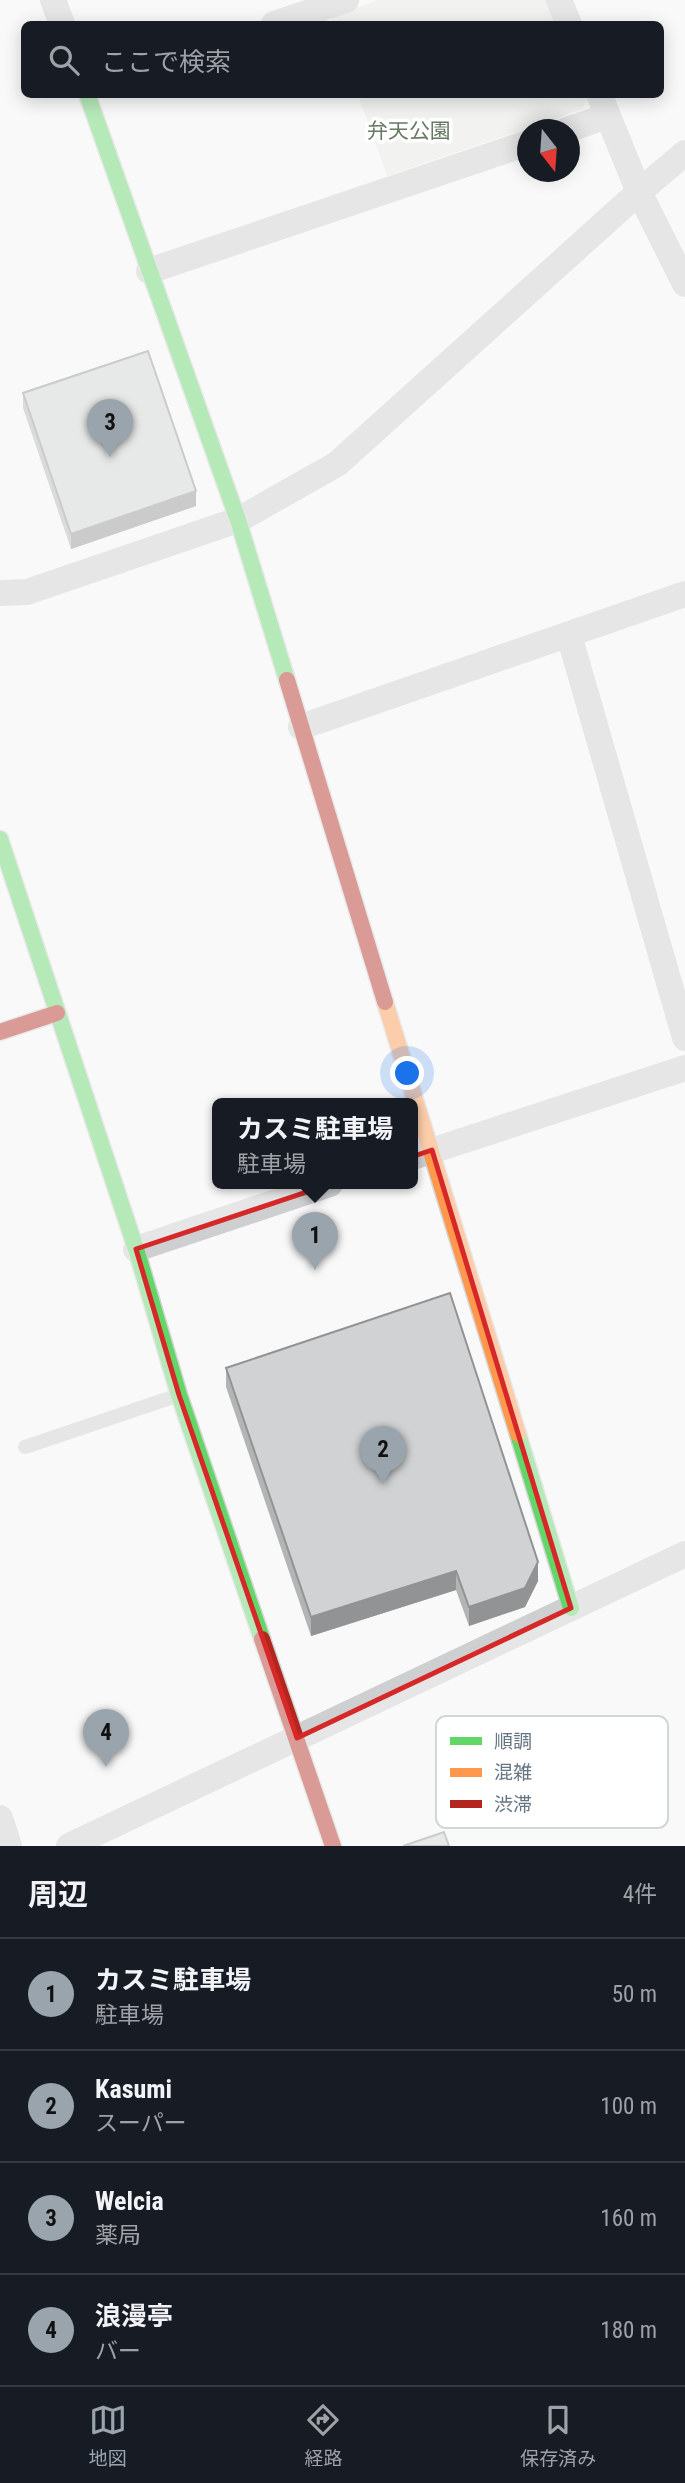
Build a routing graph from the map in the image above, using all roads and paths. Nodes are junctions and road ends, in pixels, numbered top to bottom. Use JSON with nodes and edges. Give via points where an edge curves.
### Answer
{"nodes":[{"id":1,"x":53,"y":0,"type":"edge"},
{"id":2,"x":346,"y":0,"type":"edge"},
{"id":3,"x":559,"y":0,"type":"edge"},
{"id":4,"x":61,"y":21,"type":"edge"},
{"id":5,"x":283,"y":21,"type":"edge"},
{"id":6,"x":568,"y":21,"type":"edge"},
{"id":7,"x":88,"y":98,"type":"edge"},
{"id":8,"x":603,"y":105,"type":"edge"},
{"id":9,"x":580,"y":121,"type":"edge"},
{"id":10,"x":517,"y":146,"type":"edge"},
{"id":11,"x":685,"y":153,"type":"edge"},
{"id":12,"x":639,"y":192,"type":"junction"},
{"id":13,"x":149,"y":271,"type":"junction"},
{"id":14,"x":685,"y":284,"type":"edge"},
{"id":15,"x":238,"y":520,"type":"junction"},
{"id":16,"x":0,"y":593,"type":"edge"},
{"id":17,"x":685,"y":594,"type":"edge"},
{"id":18,"x":569,"y":635,"type":"junction"},
{"id":19,"x":301,"y":727,"type":"junction"},
{"id":20,"x":0,"y":839,"type":"edge"},
{"id":21,"x":57,"y":1013,"type":"junction"},
{"id":22,"x":0,"y":1032,"type":"edge"},
{"id":23,"x":685,"y":1038,"type":"edge"},
{"id":24,"x":685,"y":1068,"type":"edge"},
{"id":25,"x":406,"y":1098,"type":"edge"},
{"id":26,"x":422,"y":1154,"type":"edge"},
{"id":27,"x":315,"y":1189,"type":"edge"},
{"id":28,"x":136,"y":1249,"type":"junction"},
{"id":29,"x":179,"y":1395,"type":"junction"},
{"id":30,"x":25,"y":1447,"type":"dead end"},
{"id":31,"x":685,"y":1554,"type":"edge"},
{"id":32,"x":571,"y":1608,"type":"junction"},
{"id":33,"x":297,"y":1738,"type":"junction"},
{"id":34,"x":0,"y":1818,"type":"edge"},
{"id":35,"x":9,"y":1846,"type":"edge"},
{"id":36,"x":69,"y":1846,"type":"edge"},
{"id":37,"x":333,"y":1846,"type":"edge"}],
"edges":[{"from":1,"to":4,"type":"street"},
{"from":2,"to":5,"type":"street"},
{"from":3,"to":6,"type":"street"},
{"from":7,"to":13,"type":"street"},
{"from":8,"to":9,"type":"street"},
{"from":8,"to":12,"type":"street"},
{"from":10,"to":13,"type":"street"},
{"from":11,"to":12,"type":"street"},
{"from":12,"to":14,"type":"street"},
{"from":12,"to":15,"type":"street","via":[[337,464]]},
{"from":13,"to":15,"type":"street"},
{"from":15,"to":16,"type":"street","via":[[27,592]]},
{"from":15,"to":19,"type":"street"},
{"from":17,"to":18,"type":"street"},
{"from":18,"to":19,"type":"street"},
{"from":18,"to":23,"type":"street"},
{"from":19,"to":25,"type":"street"},
{"from":20,"to":21,"type":"street"},
{"from":21,"to":22,"type":"street"},
{"from":21,"to":28,"type":"street"},
{"from":24,"to":26,"type":"street"},
{"from":26,"to":32,"type":"street"},
{"from":27,"to":28,"type":"street"},
{"from":28,"to":29,"type":"street"},
{"from":29,"to":30,"type":"lane"},
{"from":29,"to":33,"type":"street"},
{"from":31,"to":32,"type":"street"},
{"from":32,"to":33,"type":"street"},
{"from":33,"to":36,"type":"street"},
{"from":33,"to":37,"type":"street"},
{"from":34,"to":35,"type":"street"}]}
